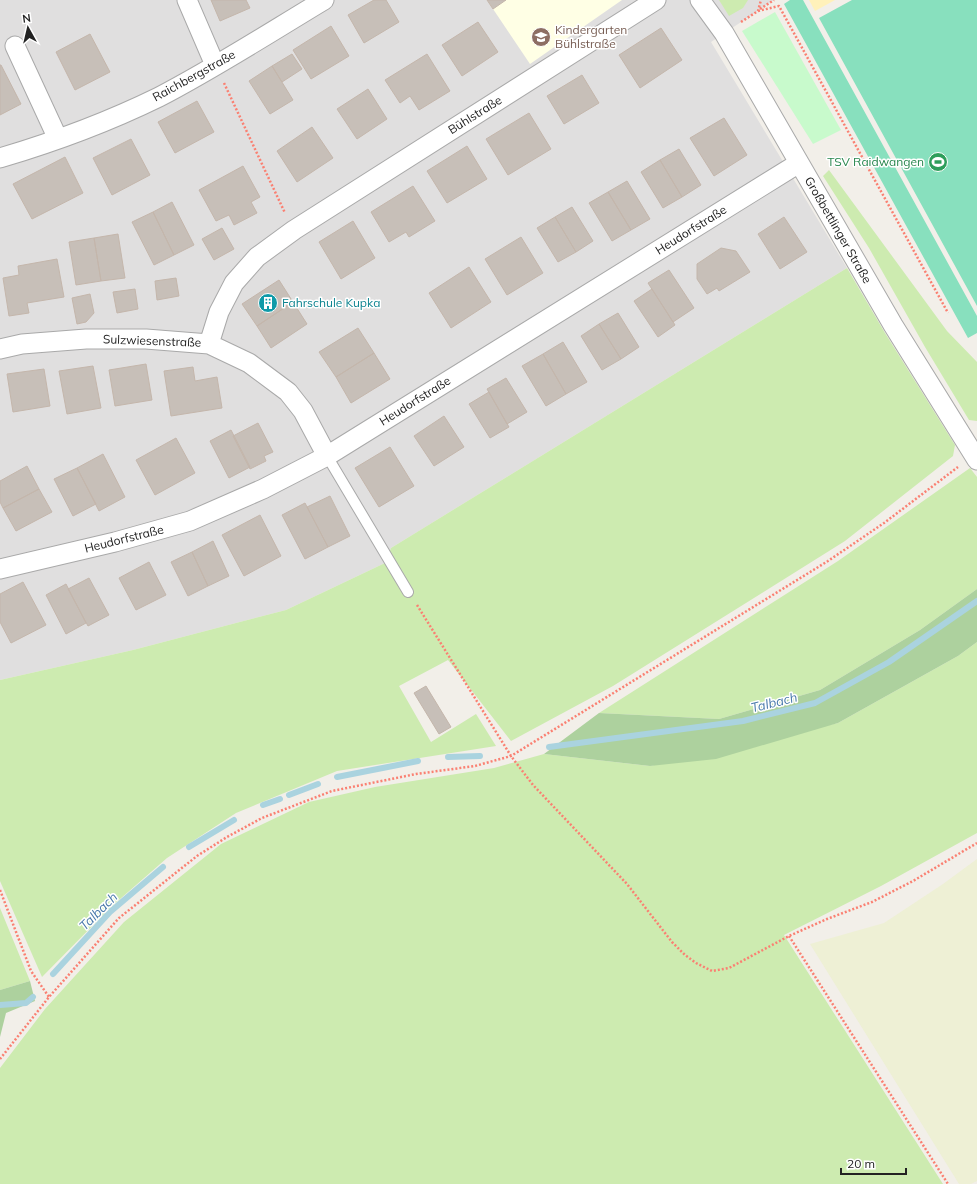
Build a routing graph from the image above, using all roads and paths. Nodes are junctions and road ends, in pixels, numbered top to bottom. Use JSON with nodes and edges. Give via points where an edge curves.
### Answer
{"nodes":[{"id":1,"x":187,"y":0,"type":"edge"},
{"id":2,"x":324,"y":0,"type":"edge"},
{"id":3,"x":656,"y":0,"type":"edge"},
{"id":4,"x":700,"y":0,"type":"edge"},
{"id":5,"x":761,"y":0,"type":"edge"},
{"id":6,"x":774,"y":0,"type":"edge"},
{"id":7,"x":758,"y":11,"type":"junction"},
{"id":8,"x":724,"y":33,"type":"junction"},
{"id":9,"x":16,"y":46,"type":"dead end"},
{"id":10,"x":215,"y":65,"type":"junction"},
{"id":11,"x":58,"y":139,"type":"junction"},
{"id":12,"x":0,"y":158,"type":"edge"},
{"id":13,"x":799,"y":163,"type":"junction"},
{"id":14,"x":294,"y":230,"type":"junction"},
{"id":15,"x":948,"y":313,"type":"dead end"},
{"id":16,"x":209,"y":344,"type":"junction"},
{"id":17,"x":0,"y":349,"type":"edge"},
{"id":18,"x":327,"y":456,"type":"junction"},
{"id":19,"x":975,"y":457,"type":"edge"},
{"id":20,"x":0,"y":568,"type":"edge"},
{"id":21,"x":408,"y":592,"type":"joint"},
{"id":22,"x":511,"y":756,"type":"junction"},
{"id":23,"x":977,"y":843,"type":"edge"},
{"id":24,"x":0,"y":890,"type":"edge"},
{"id":25,"x":790,"y":936,"type":"junction"},
{"id":26,"x":49,"y":997,"type":"junction"},
{"id":27,"x":0,"y":1059,"type":"edge"},
{"id":28,"x":948,"y":1184,"type":"edge"}],
"edges":[{"from":1,"to":10,"type":"street"},
{"from":2,"to":10,"type":"street","name":"Raichbergstraße"},
{"from":3,"to":14,"type":"street","name":"Bühlstraße"},
{"from":4,"to":8,"type":"street","name":"Großbettlinger Straße"},
{"from":5,"to":7,"type":"path"},
{"from":6,"to":7,"type":"path"},
{"from":7,"to":8,"type":"path"},
{"from":7,"to":15,"type":"path","via":[[779,6]]},
{"from":8,"to":13,"type":"street","name":"Großbettlinger Straße"},
{"from":9,"to":11,"type":"street"},
{"from":10,"to":11,"type":"street","name":"Raichbergstraße","via":[[160,96],[107,121]]},
{"from":10,"to":14,"type":"path"},
{"from":11,"to":12,"type":"street","name":"Raichbergstraße"},
{"from":13,"to":18,"type":"street","name":"Heudorfstraße"},
{"from":13,"to":19,"type":"street","name":"Großbettlinger Straße","via":[[893,325]]},
{"from":14,"to":16,"type":"street","name":"Bühlstraße","via":[[257,257],[234,283],[219,312]]},
{"from":16,"to":17,"type":"street","name":"Sulzwiesenstraße","via":[[146,339],[86,339],[22,344]]},
{"from":16,"to":18,"type":"street","name":"Sulzwiesenstraße","via":[[249,363],[288,392],[303,411]]},
{"from":18,"to":20,"type":"street","name":"Heudorfstraße","via":[[263,489],[190,521],[115,542]]},
{"from":18,"to":21,"type":"lane"},
{"from":19,"to":22,"type":"path","via":[[828,561]]},
{"from":21,"to":22,"type":"path"},
{"from":22,"to":25,"type":"path","via":[[533,785],[627,884],[672,942],[696,963],[712,971],[730,968]]},
{"from":22,"to":26,"type":"path","via":[[475,766],[416,774],[332,791],[262,818],[197,856],[119,918]]},
{"from":23,"to":25,"type":"path","via":[[872,902],[827,918]]},
{"from":24,"to":26,"type":"path","via":[[31,971]]},
{"from":25,"to":28,"type":"path"},
{"from":26,"to":27,"type":"path"}]}
